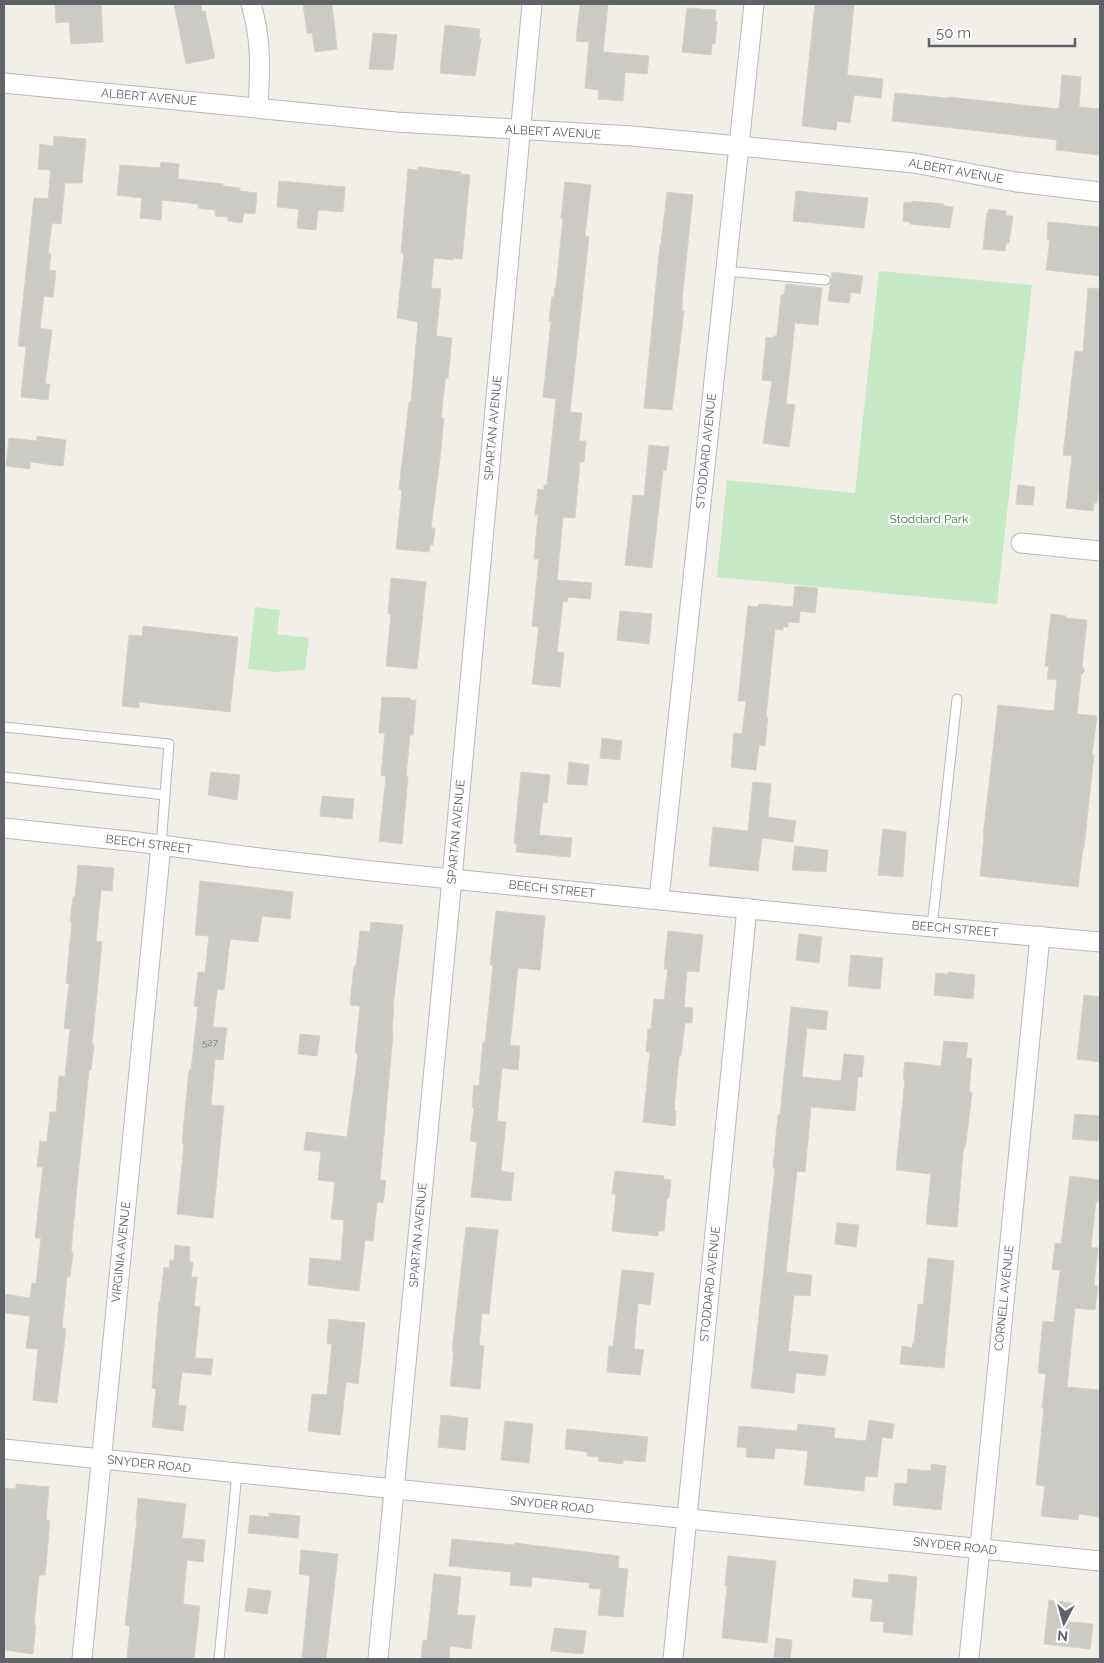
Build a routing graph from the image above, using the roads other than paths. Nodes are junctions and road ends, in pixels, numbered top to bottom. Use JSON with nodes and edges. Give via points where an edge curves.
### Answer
{"nodes":[{"id":1,"x":251,"y":4,"type":"edge"},
{"id":2,"x":532,"y":4,"type":"edge"},
{"id":3,"x":754,"y":4,"type":"edge"},
{"id":4,"x":4,"y":83,"type":"edge"},
{"id":5,"x":258,"y":108,"type":"junction"},
{"id":6,"x":520,"y":130,"type":"junction"},
{"id":7,"x":739,"y":146,"type":"junction"},
{"id":8,"x":1100,"y":192,"type":"edge"},
{"id":9,"x":726,"y":271,"type":"junction"},
{"id":10,"x":825,"y":280,"type":"dead end"},
{"id":11,"x":1021,"y":543,"type":"dead end"},
{"id":12,"x":1100,"y":551,"type":"edge"},
{"id":13,"x":957,"y":699,"type":"dead end"},
{"id":14,"x":4,"y":727,"type":"edge"},
{"id":15,"x":4,"y":777,"type":"edge"},
{"id":16,"x":165,"y":795,"type":"junction"},
{"id":17,"x":4,"y":828,"type":"edge"},
{"id":18,"x":160,"y":845,"type":"junction"},
{"id":19,"x":452,"y":879,"type":"junction"},
{"id":20,"x":659,"y":899,"type":"junction"},
{"id":21,"x":747,"y":908,"type":"junction"},
{"id":22,"x":932,"y":927,"type":"junction"},
{"id":23,"x":1040,"y":936,"type":"junction"},
{"id":24,"x":1100,"y":942,"type":"edge"},
{"id":25,"x":4,"y":1449,"type":"edge"},
{"id":26,"x":101,"y":1459,"type":"junction"},
{"id":27,"x":237,"y":1473,"type":"junction"},
{"id":28,"x":394,"y":1488,"type":"junction"},
{"id":29,"x":687,"y":1520,"type":"junction"},
{"id":30,"x":980,"y":1549,"type":"junction"},
{"id":31,"x":1100,"y":1561,"type":"edge"},
{"id":32,"x":82,"y":1659,"type":"edge"},
{"id":33,"x":218,"y":1659,"type":"edge"},
{"id":34,"x":378,"y":1659,"type":"edge"},
{"id":35,"x":674,"y":1659,"type":"edge"},
{"id":36,"x":969,"y":1659,"type":"edge"}],
"edges":[{"from":1,"to":5,"type":"street","via":[[261,53]]},
{"from":2,"to":6,"type":"street","name":"SPARTAN AVENUE"},
{"from":3,"to":7,"type":"street","name":"STODDARD AVENUE"},
{"from":4,"to":5,"type":"street","name":"ALBERT AVENUE"},
{"from":5,"to":6,"type":"street","name":"ALBERT AVENUE"},
{"from":6,"to":7,"type":"street","name":"ALBERT AVENUE"},
{"from":6,"to":19,"type":"street","name":"SPARTAN AVENUE"},
{"from":7,"to":8,"type":"street","name":"ALBERT AVENUE","via":[[914,163],[1016,182]]},
{"from":7,"to":9,"type":"street","name":"STODDARD AVENUE"},
{"from":9,"to":10,"type":"lane"},
{"from":9,"to":20,"type":"street","name":"STODDARD AVENUE"},
{"from":11,"to":12,"type":"street"},
{"from":13,"to":22,"type":"lane"},
{"from":14,"to":16,"type":"lane","via":[[168,744]]},
{"from":15,"to":16,"type":"lane"},
{"from":16,"to":18,"type":"lane"},
{"from":17,"to":18,"type":"street","name":"BEECH STREET"},
{"from":18,"to":19,"type":"street","name":"BEECH STREET"},
{"from":18,"to":26,"type":"street","name":"VIRGINIA AVENUE"},
{"from":19,"to":20,"type":"street","name":"BEECH STREET"},
{"from":19,"to":28,"type":"street","name":"SPARTAN AVENUE"},
{"from":20,"to":21,"type":"street","name":"BEECH STREET"},
{"from":21,"to":22,"type":"street","name":"BEECH STREET"},
{"from":21,"to":29,"type":"street","name":"STODDARD AVENUE"},
{"from":22,"to":23,"type":"street","name":"BEECH STREET"},
{"from":23,"to":24,"type":"street","name":"BEECH STREET"},
{"from":23,"to":30,"type":"street","name":"CORNELL AVENUE"},
{"from":25,"to":26,"type":"street","name":"SNYDER ROAD"},
{"from":26,"to":27,"type":"street","name":"SNYDER ROAD"},
{"from":26,"to":32,"type":"street","name":"VIRGINIA AVENUE"},
{"from":27,"to":28,"type":"street","name":"SNYDER ROAD"},
{"from":27,"to":33,"type":"lane"},
{"from":28,"to":29,"type":"street","name":"SNYDER ROAD"},
{"from":28,"to":34,"type":"street","name":"SPARTAN AVENUE"},
{"from":29,"to":30,"type":"street","name":"SNYDER ROAD"},
{"from":29,"to":35,"type":"street","name":"STODDARD AVENUE"},
{"from":30,"to":31,"type":"street","name":"SNYDER ROAD"},
{"from":30,"to":36,"type":"street","name":"CORNELL AVENUE"}]}
